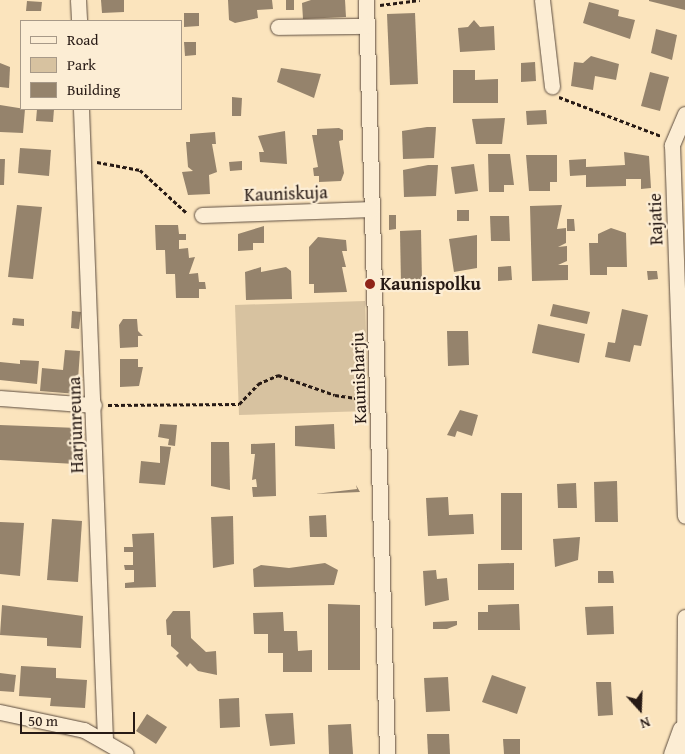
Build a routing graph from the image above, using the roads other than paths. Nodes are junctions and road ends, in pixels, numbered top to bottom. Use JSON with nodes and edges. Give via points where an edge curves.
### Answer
{"nodes":[{"id":1,"x":78,"y":0,"type":"edge"},
{"id":2,"x":542,"y":0,"type":"edge"},
{"id":3,"x":366,"y":3,"type":"edge"},
{"id":4,"x":79,"y":20,"type":"edge"},
{"id":5,"x":366,"y":26,"type":"junction"},
{"id":6,"x":278,"y":27,"type":"dead end"},
{"id":7,"x":552,"y":86,"type":"road end"},
{"id":8,"x":82,"y":110,"type":"edge"},
{"id":9,"x":685,"y":114,"type":"edge"},
{"id":10,"x":372,"y":209,"type":"junction"},
{"id":11,"x":202,"y":216,"type":"road end"},
{"id":12,"x":0,"y":398,"type":"edge"},
{"id":13,"x":94,"y":405,"type":"junction"},
{"id":14,"x":685,"y":516,"type":"edge"},
{"id":15,"x":685,"y":617,"type":"edge"},
{"id":16,"x":0,"y":712,"type":"edge"},
{"id":17,"x":683,"y":726,"type":"edge"},
{"id":18,"x":105,"y":740,"type":"junction"},
{"id":19,"x":126,"y":754,"type":"edge"},
{"id":20,"x":387,"y":754,"type":"edge"},
{"id":21,"x":671,"y":754,"type":"edge"},
{"id":22,"x":684,"y":754,"type":"edge"}],
"edges":[{"from":1,"to":4,"type":"street"},
{"from":2,"to":7,"type":"street"},
{"from":3,"to":5,"type":"street","name":"Kaunisharju"},
{"from":5,"to":6,"type":"street"},
{"from":5,"to":10,"type":"street","name":"Kaunisharju"},
{"from":8,"to":13,"type":"street","name":"Harjunreuna"},
{"from":9,"to":14,"type":"street","name":"Rajatie","via":[[672,145]]},
{"from":10,"to":11,"type":"street","name":"Kauniskuja"},
{"from":10,"to":20,"type":"street","name":"Kaunisharju"},
{"from":12,"to":13,"type":"street"},
{"from":13,"to":18,"type":"street","name":"Harjunreuna"},
{"from":15,"to":17,"type":"street"},
{"from":16,"to":18,"type":"street","via":[[84,730]]},
{"from":17,"to":21,"type":"street"},
{"from":17,"to":22,"type":"street"},
{"from":18,"to":19,"type":"street"}]}
